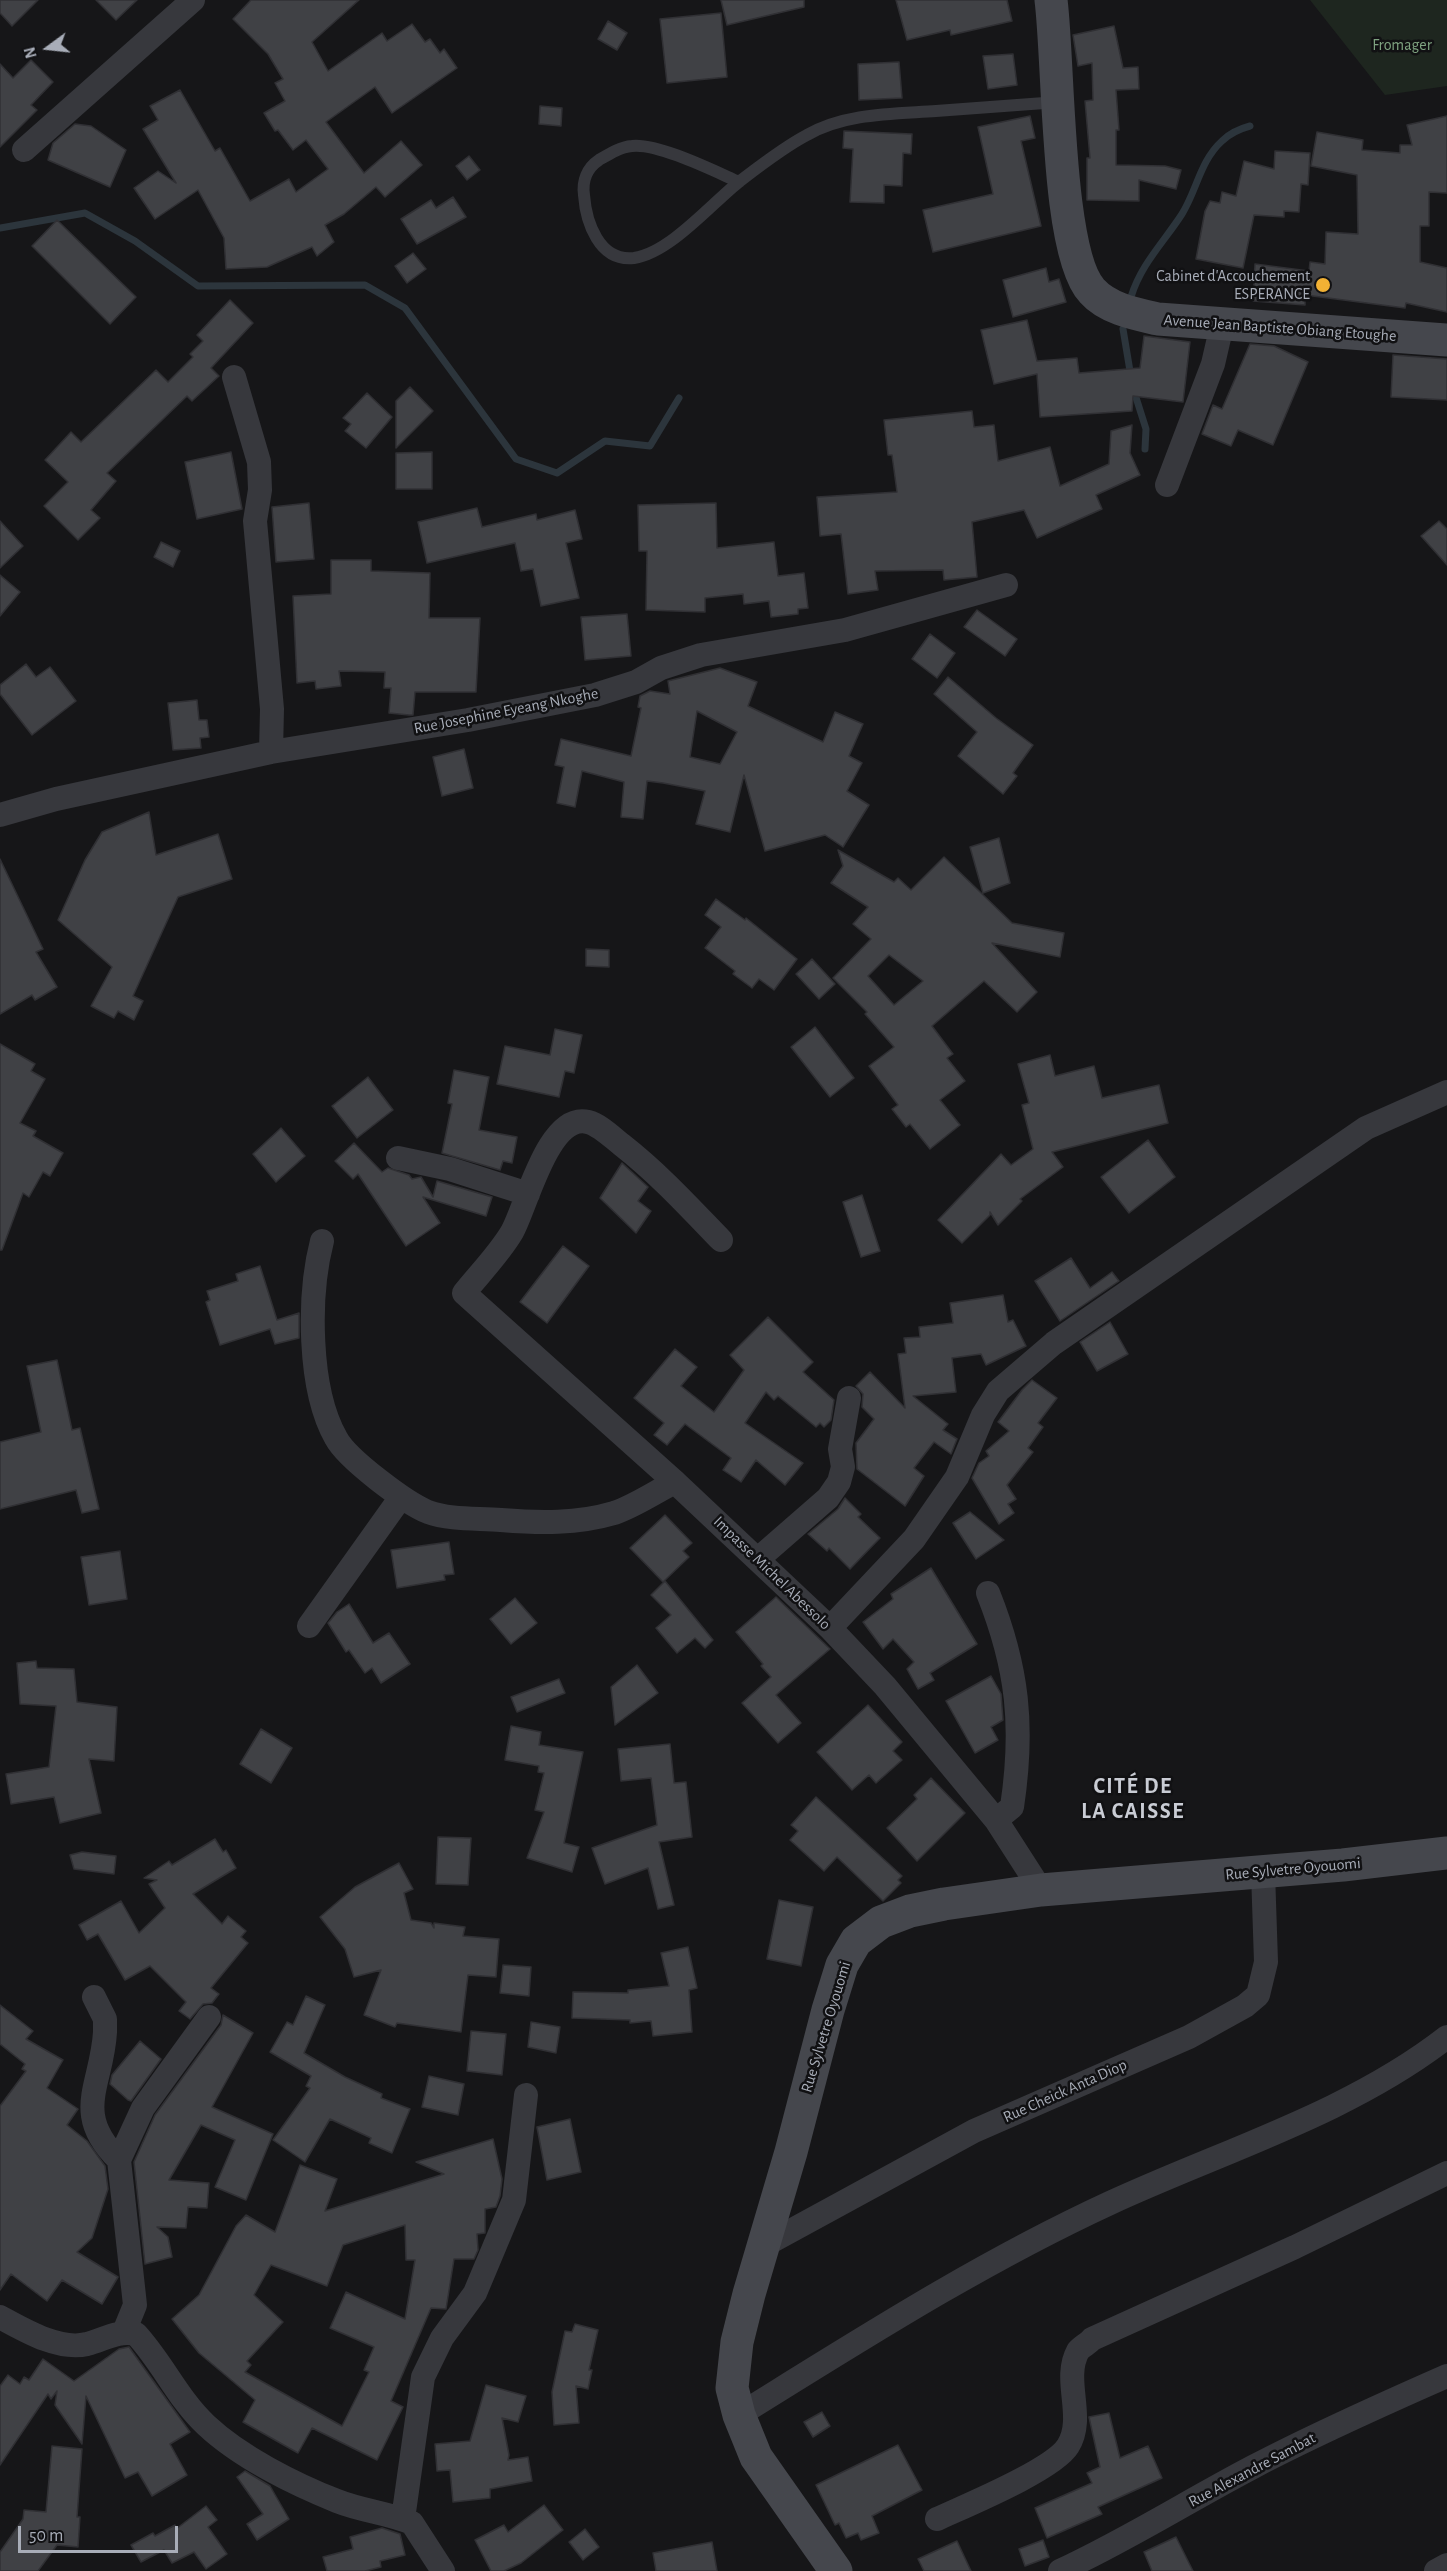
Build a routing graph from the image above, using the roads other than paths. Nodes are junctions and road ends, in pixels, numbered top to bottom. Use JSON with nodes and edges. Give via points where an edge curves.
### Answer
{"nodes":[{"id":1,"x":193,"y":0,"type":"edge"},
{"id":2,"x":1051,"y":0,"type":"edge"},
{"id":3,"x":1059,"y":102,"type":"junction"},
{"id":4,"x":24,"y":150,"type":"dead end"},
{"id":5,"x":739,"y":182,"type":"junction"},
{"id":6,"x":1221,"y":325,"type":"junction"},
{"id":7,"x":1447,"y":340,"type":"edge"},
{"id":8,"x":234,"y":377,"type":"dead end"},
{"id":9,"x":1167,"y":485,"type":"dead end"},
{"id":10,"x":1006,"y":585,"type":"dead end"},
{"id":11,"x":271,"y":752,"type":"junction"},
{"id":12,"x":0,"y":815,"type":"edge"},
{"id":13,"x":1447,"y":1092,"type":"edge"},
{"id":14,"x":398,"y":1158,"type":"dead end"},
{"id":15,"x":528,"y":1194,"type":"junction"},
{"id":16,"x":721,"y":1240,"type":"dead end"},
{"id":17,"x":322,"y":1241,"type":"dead end"},
{"id":18,"x":849,"y":1398,"type":"dead end"},
{"id":19,"x":675,"y":1482,"type":"junction"},
{"id":20,"x":401,"y":1497,"type":"junction"},
{"id":21,"x":758,"y":1559,"type":"junction"},
{"id":22,"x":988,"y":1593,"type":"dead end"},
{"id":23,"x":309,"y":1626,"type":"dead end"},
{"id":24,"x":830,"y":1629,"type":"junction"},
{"id":25,"x":996,"y":1820,"type":"junction"},
{"id":26,"x":1447,"y":1853,"type":"edge"},
{"id":27,"x":1263,"y":1872,"type":"junction"},
{"id":28,"x":1041,"y":1890,"type":"junction"},
{"id":29,"x":94,"y":1997,"type":"dead end"},
{"id":30,"x":209,"y":2017,"type":"dead end"},
{"id":31,"x":1447,"y":2037,"type":"edge"},
{"id":32,"x":526,"y":2096,"type":"dead end"},
{"id":33,"x":119,"y":2160,"type":"junction"},
{"id":34,"x":1447,"y":2173,"type":"edge"},
{"id":35,"x":763,"y":2246,"type":"junction"},
{"id":36,"x":0,"y":2318,"type":"edge"},
{"id":37,"x":124,"y":2332,"type":"junction"},
{"id":38,"x":1447,"y":2376,"type":"edge"},
{"id":39,"x":739,"y":2415,"type":"junction"},
{"id":40,"x":403,"y":2519,"type":"junction"},
{"id":41,"x":936,"y":2519,"type":"dead end"},
{"id":42,"x":1447,"y":2565,"type":"edge"},
{"id":43,"x":443,"y":2571,"type":"edge"},
{"id":44,"x":836,"y":2571,"type":"edge"},
{"id":45,"x":1060,"y":2571,"type":"edge"},
{"id":46,"x":1436,"y":2571,"type":"edge"}],
"edges":[{"from":1,"to":4,"type":"street"},
{"from":2,"to":3,"type":"street","name":"Avenue Jean Baptiste Obiang Etoughe"},
{"from":3,"to":5,"type":"lane","via":[[854,118],[807,134]]},
{"from":3,"to":6,"type":"street","name":"Avenue Jean Baptiste Obiang Etoughe","via":[[1070,230],[1080,275],[1092,292],[1114,307],[1137,314]]},
{"from":5,"to":5,"type":"lane","via":[[695,222],[662,246],[636,258],[610,252],[595,238],[585,210],[582,182],[593,164],[633,145],[660,150]]},
{"from":6,"to":7,"type":"street","name":"Avenue Jean Baptiste Obiang Etoughe"},
{"from":6,"to":9,"type":"street","via":[[1214,364]]},
{"from":8,"to":11,"type":"street","via":[[258,462],[260,490],[255,521],[272,709]]},
{"from":10,"to":11,"type":"street","name":"Rue Josephine Eyeang Nkoghe","via":[[845,630],[701,655],[595,695]]},
{"from":11,"to":12,"type":"street","name":"Rue Josephine Eyeang Nkoghe"},
{"from":13,"to":24,"type":"street","via":[[1366,1128],[1019,1371],[998,1391],[957,1477],[914,1539]]},
{"from":14,"to":15,"type":"street","via":[[450,1169]]},
{"from":15,"to":16,"type":"street","via":[[552,1143],[577,1122],[589,1122],[658,1174]]},
{"from":15,"to":19,"type":"street","name":"Impasse Michel Abessolo","via":[[504,1244],[464,1293]]},
{"from":17,"to":20,"type":"street","via":[[314,1334],[323,1406],[336,1440]]},
{"from":18,"to":21,"type":"street","via":[[839,1482],[828,1498]]},
{"from":19,"to":20,"type":"street","via":[[615,1512],[576,1521],[455,1517],[429,1512]]},
{"from":19,"to":21,"type":"street","name":"Impasse Michel Abessolo"},
{"from":20,"to":23,"type":"street"},
{"from":21,"to":24,"type":"street","name":"Impasse Michel Abessolo"},
{"from":22,"to":25,"type":"street","via":[[1005,1636],[1020,1735],[1012,1807]]},
{"from":24,"to":25,"type":"street","name":"Impasse Michel Abessolo","via":[[885,1686]]},
{"from":25,"to":28,"type":"street","name":"Impasse Michel Abessolo"},
{"from":26,"to":27,"type":"street","name":"Rue Sylvetre Oyouomi"},
{"from":27,"to":28,"type":"street","name":"Rue Sylvetre Oyouomi"},
{"from":27,"to":35,"type":"street","name":"Rue Cheick Anta Diop","via":[[1266,1962],[1258,1995],[1245,2006],[1189,2037],[974,2132]]},
{"from":28,"to":35,"type":"street","name":"Rue Sylvetre Oyouomi","via":[[910,1911],[881,1922],[856,1941],[842,1965],[828,2010]]},
{"from":29,"to":33,"type":"street","via":[[105,2019],[105,2032],[91,2116],[105,2146]]},
{"from":30,"to":33,"type":"street","via":[[143,2108]]},
{"from":31,"to":39,"type":"street","via":[[1410,2066],[1376,2084],[1260,2139],[1109,2203],[992,2263],[873,2330]]},
{"from":32,"to":40,"type":"street","via":[[514,2200],[475,2293],[442,2338],[423,2377]]},
{"from":33,"to":37,"type":"street","via":[[135,2305]]},
{"from":34,"to":41,"type":"street","via":[[1092,2339],[1078,2351],[1074,2371],[1076,2416],[1068,2447],[1053,2460]]},
{"from":35,"to":39,"type":"street","name":"Rue Sylvetre Oyouomi","via":[[737,2342],[732,2388]]},
{"from":36,"to":37,"type":"street","via":[[74,2346]]},
{"from":37,"to":40,"type":"street","via":[[136,2334],[178,2392],[228,2445],[338,2501]]},
{"from":38,"to":45,"type":"street","name":"Rue Alexandre Sambat","via":[[1273,2457],[1106,2550]]},
{"from":39,"to":44,"type":"street","name":"Rue Sylvetre Oyouomi","via":[[756,2457]]},
{"from":40,"to":43,"type":"street","via":[[421,2534]]},
{"from":42,"to":46,"type":"street"}]}
